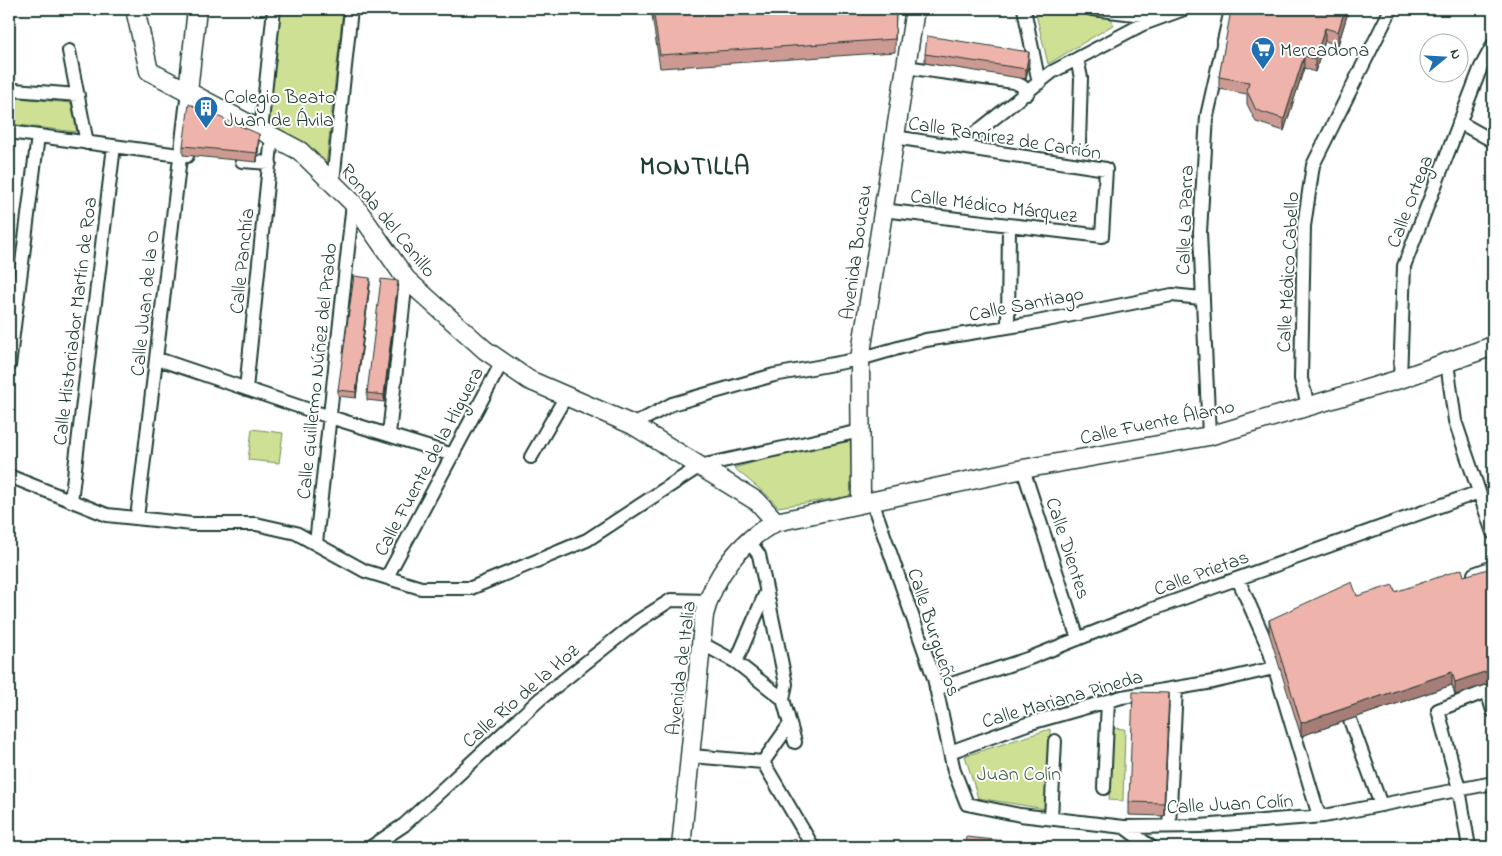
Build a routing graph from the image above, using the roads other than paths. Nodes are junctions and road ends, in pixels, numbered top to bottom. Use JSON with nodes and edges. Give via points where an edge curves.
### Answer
{"nodes":[{"id":1,"x":135,"y":9,"type":"edge"},
{"id":2,"x":197,"y":9,"type":"edge"},
{"id":3,"x":274,"y":9,"type":"edge"},
{"id":4,"x":351,"y":9,"type":"edge"},
{"id":5,"x":915,"y":9,"type":"edge"},
{"id":6,"x":1024,"y":9,"type":"edge"},
{"id":7,"x":1092,"y":9,"type":"edge"},
{"id":8,"x":1233,"y":9,"type":"edge"},
{"id":9,"x":1391,"y":9,"type":"edge"},
{"id":10,"x":1134,"y":11,"type":"edge"},
{"id":11,"x":1173,"y":12,"type":"edge"},
{"id":12,"x":1493,"y":45,"type":"edge"},
{"id":13,"x":69,"y":51,"type":"dead end"},
{"id":14,"x":1077,"y":59,"type":"junction"},
{"id":15,"x":905,"y":67,"type":"junction"},
{"id":16,"x":1039,"y":83,"type":"junction"},
{"id":17,"x":14,"y":90,"type":"dead end"},
{"id":18,"x":188,"y":92,"type":"junction"},
{"id":19,"x":1027,"y":94,"type":"junction"},
{"id":20,"x":78,"y":95,"type":"junction"},
{"id":21,"x":1459,"y":122,"type":"junction"},
{"id":22,"x":9,"y":132,"type":"edge"},
{"id":23,"x":267,"y":134,"type":"junction"},
{"id":24,"x":38,"y":136,"type":"junction"},
{"id":25,"x":894,"y":137,"type":"junction"},
{"id":26,"x":1493,"y":141,"type":"edge"},
{"id":27,"x":87,"y":143,"type":"junction"},
{"id":28,"x":1079,"y":143,"type":"dead end"},
{"id":29,"x":114,"y":146,"type":"junction"},
{"id":30,"x":958,"y":147,"type":"junction"},
{"id":31,"x":180,"y":155,"type":"junction"},
{"id":32,"x":202,"y":157,"type":"edge"},
{"id":33,"x":230,"y":160,"type":"edge"},
{"id":34,"x":270,"y":163,"type":"junction"},
{"id":35,"x":333,"y":182,"type":"junction"},
{"id":36,"x":353,"y":203,"type":"junction"},
{"id":37,"x":882,"y":210,"type":"junction"},
{"id":38,"x":1009,"y":225,"type":"junction"},
{"id":39,"x":1102,"y":236,"type":"joint"},
{"id":40,"x":406,"y":279,"type":"junction"},
{"id":41,"x":1201,"y":298,"type":"junction"},
{"id":42,"x":1008,"y":327,"type":"junction"},
{"id":43,"x":1493,"y":346,"type":"edge"},
{"id":44,"x":158,"y":358,"type":"junction"},
{"id":45,"x":860,"y":359,"type":"junction"},
{"id":46,"x":502,"y":362,"type":"junction"},
{"id":47,"x":1447,"y":363,"type":"junction"},
{"id":48,"x":9,"y":366,"type":"edge"},
{"id":49,"x":1400,"y":379,"type":"junction"},
{"id":50,"x":246,"y":389,"type":"junction"},
{"id":51,"x":566,"y":396,"type":"junction"},
{"id":52,"x":1308,"y":406,"type":"junction"},
{"id":53,"x":330,"y":417,"type":"junction"},
{"id":54,"x":634,"y":425,"type":"junction"},
{"id":55,"x":861,"y":431,"type":"junction"},
{"id":56,"x":389,"y":434,"type":"junction"},
{"id":57,"x":1209,"y":436,"type":"junction"},
{"id":58,"x":453,"y":455,"type":"junction"},
{"id":59,"x":531,"y":457,"type":"dead end"},
{"id":60,"x":700,"y":466,"type":"junction"},
{"id":61,"x":1024,"y":469,"type":"junction"},
{"id":62,"x":9,"y":476,"type":"edge"},
{"id":63,"x":1479,"y":492,"type":"junction"},
{"id":64,"x":71,"y":501,"type":"junction"},
{"id":65,"x":866,"y":502,"type":"junction"},
{"id":66,"x":137,"y":518,"type":"junction"},
{"id":67,"x":776,"y":522,"type":"junction"},
{"id":68,"x":1493,"y":533,"type":"edge"},
{"id":69,"x":749,"y":541,"type":"junction"},
{"id":70,"x":316,"y":543,"type":"junction"},
{"id":71,"x":1493,"y":567,"type":"edge"},
{"id":72,"x":387,"y":578,"type":"junction"},
{"id":73,"x":1238,"y":579,"type":"junction"},
{"id":74,"x":1457,"y":580,"type":"edge"},
{"id":75,"x":766,"y":592,"type":"junction"},
{"id":76,"x":707,"y":601,"type":"junction"},
{"id":77,"x":1078,"y":639,"type":"junction"},
{"id":78,"x":701,"y":643,"type":"junction"},
{"id":79,"x":736,"y":662,"type":"junction"},
{"id":80,"x":1274,"y":668,"type":"junction"},
{"id":81,"x":1176,"y":688,"type":"junction"},
{"id":82,"x":936,"y":689,"type":"junction"},
{"id":83,"x":783,"y":699,"type":"junction"},
{"id":84,"x":1108,"y":701,"type":"junction"},
{"id":85,"x":1493,"y":711,"type":"edge"},
{"id":86,"x":1350,"y":720,"type":"edge"},
{"id":87,"x":790,"y":724,"type":"junction"},
{"id":88,"x":795,"y":742,"type":"dead end"},
{"id":89,"x":1055,"y":742,"type":"dead end"},
{"id":90,"x":950,"y":752,"type":"junction"},
{"id":91,"x":690,"y":756,"type":"junction"},
{"id":92,"x":763,"y":762,"type":"junction"},
{"id":93,"x":1493,"y":783,"type":"edge"},
{"id":94,"x":1104,"y":788,"type":"dead end"},
{"id":95,"x":1459,"y":789,"type":"junction"},
{"id":96,"x":968,"y":804,"type":"joint"},
{"id":97,"x":1381,"y":805,"type":"junction"},
{"id":98,"x":1319,"y":816,"type":"junction"},
{"id":99,"x":1051,"y":818,"type":"junction"},
{"id":100,"x":1169,"y":826,"type":"junction"},
{"id":101,"x":1124,"y":827,"type":"junction"},
{"id":102,"x":1140,"y":843,"type":"edge"},
{"id":103,"x":371,"y":847,"type":"edge"},
{"id":104,"x":681,"y":847,"type":"edge"},
{"id":105,"x":813,"y":847,"type":"edge"},
{"id":106,"x":1151,"y":847,"type":"edge"},
{"id":107,"x":1469,"y":847,"type":"edge"}],
"edges":[{"from":1,"to":18,"type":"street","name":"Ronda del Canillo","via":[[150,72]]},
{"from":2,"to":18,"type":"street"},
{"from":3,"to":23,"type":"street","name":"Calle Panchía"},
{"from":4,"to":35,"type":"street"},
{"from":5,"to":15,"type":"street","name":"Avenida Boucau"},
{"from":6,"to":16,"type":"street"},
{"from":7,"to":10,"type":"street"},
{"from":8,"to":41,"type":"street","name":"Calle La Parra","via":[[1207,116],[1200,232]]},
{"from":9,"to":52,"type":"street","name":"Calle Médico Cabello","via":[[1312,165],[1304,226],[1301,379]]},
{"from":10,"to":11,"type":"street"},
{"from":11,"to":14,"type":"street"},
{"from":12,"to":21,"type":"street","name":"Calle Ortega"},
{"from":13,"to":20,"type":"street"},
{"from":14,"to":16,"type":"street"},
{"from":14,"to":28,"type":"street","via":[[1081,78]]},
{"from":15,"to":19,"type":"street","via":[[1014,82]]},
{"from":15,"to":25,"type":"street","name":"Avenida Boucau"},
{"from":16,"to":19,"type":"street"},
{"from":17,"to":20,"type":"street"},
{"from":18,"to":23,"type":"street","name":"Ronda del Canillo"},
{"from":18,"to":31,"type":"street","name":"Calle Juan de la O"},
{"from":19,"to":30,"type":"street"},
{"from":20,"to":27,"type":"street"},
{"from":21,"to":26,"type":"street"},
{"from":21,"to":49,"type":"street","name":"Calle Ortega","via":[[1404,266]]},
{"from":22,"to":24,"type":"street"},
{"from":23,"to":34,"type":"street","name":"Calle Panchía"},
{"from":23,"to":35,"type":"street","name":"Ronda del Canillo","via":[[300,151]]},
{"from":24,"to":27,"type":"street"},
{"from":24,"to":48,"type":"street"},
{"from":25,"to":30,"type":"street","name":"Calle Ramírez de Carrión"},
{"from":25,"to":37,"type":"street","name":"Avenida Boucau"},
{"from":27,"to":29,"type":"street"},
{"from":29,"to":31,"type":"street"},
{"from":29,"to":64,"type":"street","name":"Calle Historiador Martín de Roa"},
{"from":30,"to":39,"type":"street","name":"Calle Ramírez de Carrión","via":[[1106,169]]},
{"from":31,"to":32,"type":"street"},
{"from":31,"to":44,"type":"street","name":"Calle Juan de la O"},
{"from":33,"to":34,"type":"street"},
{"from":34,"to":50,"type":"street","name":"Calle Panchía"},
{"from":35,"to":36,"type":"street","name":"Ronda del Canillo"},
{"from":36,"to":40,"type":"street","name":"Ronda del Canillo"},
{"from":36,"to":53,"type":"street","name":"Calle Guillermo Núñez del Prado"},
{"from":37,"to":38,"type":"street","name":"Calle Médico Márquez"},
{"from":37,"to":45,"type":"street","name":"Avenida Boucau"},
{"from":38,"to":39,"type":"street","name":"Calle Médico Márquez"},
{"from":38,"to":42,"type":"street"},
{"from":40,"to":46,"type":"street","name":"Ronda del Canillo"},
{"from":40,"to":56,"type":"street"},
{"from":41,"to":42,"type":"street","name":"Calle Santiago","via":[[1172,295]]},
{"from":41,"to":57,"type":"street","name":"Calle La Parra"},
{"from":42,"to":45,"type":"street","name":"Calle Santiago","via":[[926,340]]},
{"from":43,"to":47,"type":"street","name":"Calle Fuente Álamo"},
{"from":44,"to":50,"type":"street"},
{"from":44,"to":66,"type":"street","name":"Calle Juan de la O"},
{"from":45,"to":54,"type":"street","name":"Calle Santiago","via":[[774,375],[672,404]]},
{"from":45,"to":55,"type":"street","name":"Avenida Boucau"},
{"from":46,"to":51,"type":"street","name":"Ronda del Canillo","via":[[529,380]]},
{"from":46,"to":58,"type":"street","name":"Calle Fuente de la Higuera"},
{"from":47,"to":49,"type":"street","name":"Calle Fuente Álamo"},
{"from":47,"to":63,"type":"street","via":[[1454,422]]},
{"from":49,"to":52,"type":"street","name":"Calle Fuente Álamo"},
{"from":50,"to":53,"type":"street"},
{"from":51,"to":54,"type":"street","name":"Ronda del Canillo"},
{"from":51,"to":59,"type":"street"},
{"from":52,"to":57,"type":"street","name":"Calle Fuente Álamo"},
{"from":53,"to":56,"type":"street"},
{"from":53,"to":70,"type":"street","name":"Calle Guillermo Núñez del Prado"},
{"from":54,"to":60,"type":"street","name":"Ronda del Canillo"},
{"from":55,"to":60,"type":"street"},
{"from":55,"to":65,"type":"street","name":"Avenida Boucau"},
{"from":56,"to":58,"type":"street"},
{"from":57,"to":61,"type":"street","name":"Calle Fuente Álamo"},
{"from":58,"to":72,"type":"street","name":"Calle Fuente de la Higuera"},
{"from":60,"to":67,"type":"street","name":"Ronda del Canillo","via":[[758,502]]},
{"from":60,"to":72,"type":"street","via":[[587,540],[471,588],[421,588]]},
{"from":61,"to":65,"type":"street","name":"Calle Fuente Álamo"},
{"from":61,"to":77,"type":"street","name":"Calle Dientes"},
{"from":62,"to":64,"type":"street"},
{"from":63,"to":68,"type":"street"},
{"from":63,"to":73,"type":"street","name":"Calle Prietas"},
{"from":64,"to":66,"type":"street","via":[[107,515]]},
{"from":65,"to":67,"type":"street","name":"Avenida de Italia"},
{"from":65,"to":82,"type":"street","name":"Calle Burgueños"},
{"from":66,"to":70,"type":"street","via":[[192,524],[256,524],[296,534]]},
{"from":67,"to":69,"type":"street","name":"Avenida de Italia"},
{"from":69,"to":75,"type":"street","via":[[759,556]]},
{"from":69,"to":76,"type":"street","name":"Avenida de Italia","via":[[729,562]]},
{"from":70,"to":72,"type":"street","via":[[365,571]]},
{"from":71,"to":74,"type":"street"},
{"from":73,"to":77,"type":"street","name":"Calle Prietas"},
{"from":73,"to":80,"type":"street"},
{"from":75,"to":79,"type":"street"},
{"from":75,"to":83,"type":"street","via":[[786,684]]},
{"from":76,"to":78,"type":"street","name":"Avenida de Italia"},
{"from":76,"to":103,"type":"street","name":"Calle Río de la Hoz","via":[[671,600],[638,621],[540,699],[404,825]]},
{"from":77,"to":82,"type":"street","name":"Calle Prietas"},
{"from":78,"to":79,"type":"street"},
{"from":78,"to":91,"type":"street","name":"Avenida de Italia"},
{"from":79,"to":83,"type":"street"},
{"from":80,"to":81,"type":"street","name":"Calle Mariana Pineda"},
{"from":80,"to":98,"type":"street"},
{"from":81,"to":84,"type":"street","name":"Calle Mariana Pineda"},
{"from":81,"to":100,"type":"street"},
{"from":82,"to":90,"type":"street","name":"Calle Burgueños"},
{"from":83,"to":87,"type":"street"},
{"from":84,"to":90,"type":"street","name":"Calle Mariana Pineda","via":[[1027,724]]},
{"from":84,"to":94,"type":"street"},
{"from":85,"to":95,"type":"street","via":[[1487,691],[1438,710]]},
{"from":86,"to":97,"type":"street"},
{"from":87,"to":88,"type":"street"},
{"from":87,"to":92,"type":"street"},
{"from":89,"to":99,"type":"street"},
{"from":90,"to":96,"type":"street","name":"Calle Burgueños"},
{"from":91,"to":92,"type":"street"},
{"from":91,"to":104,"type":"street","name":"Avenida de Italia"},
{"from":92,"to":105,"type":"street"},
{"from":93,"to":95,"type":"street","name":"Calle Juan Colín"},
{"from":95,"to":97,"type":"street","name":"Calle Juan Colín"},
{"from":95,"to":107,"type":"street"},
{"from":96,"to":99,"type":"street","name":"Calle Juan Colín"},
{"from":97,"to":98,"type":"street","name":"Calle Juan Colín"},
{"from":98,"to":100,"type":"street","name":"Calle Juan Colín"},
{"from":99,"to":101,"type":"street","name":"Calle Juan Colín"},
{"from":100,"to":101,"type":"street","name":"Calle Juan Colín"},
{"from":101,"to":102,"type":"street"},
{"from":102,"to":106,"type":"street"}]}
